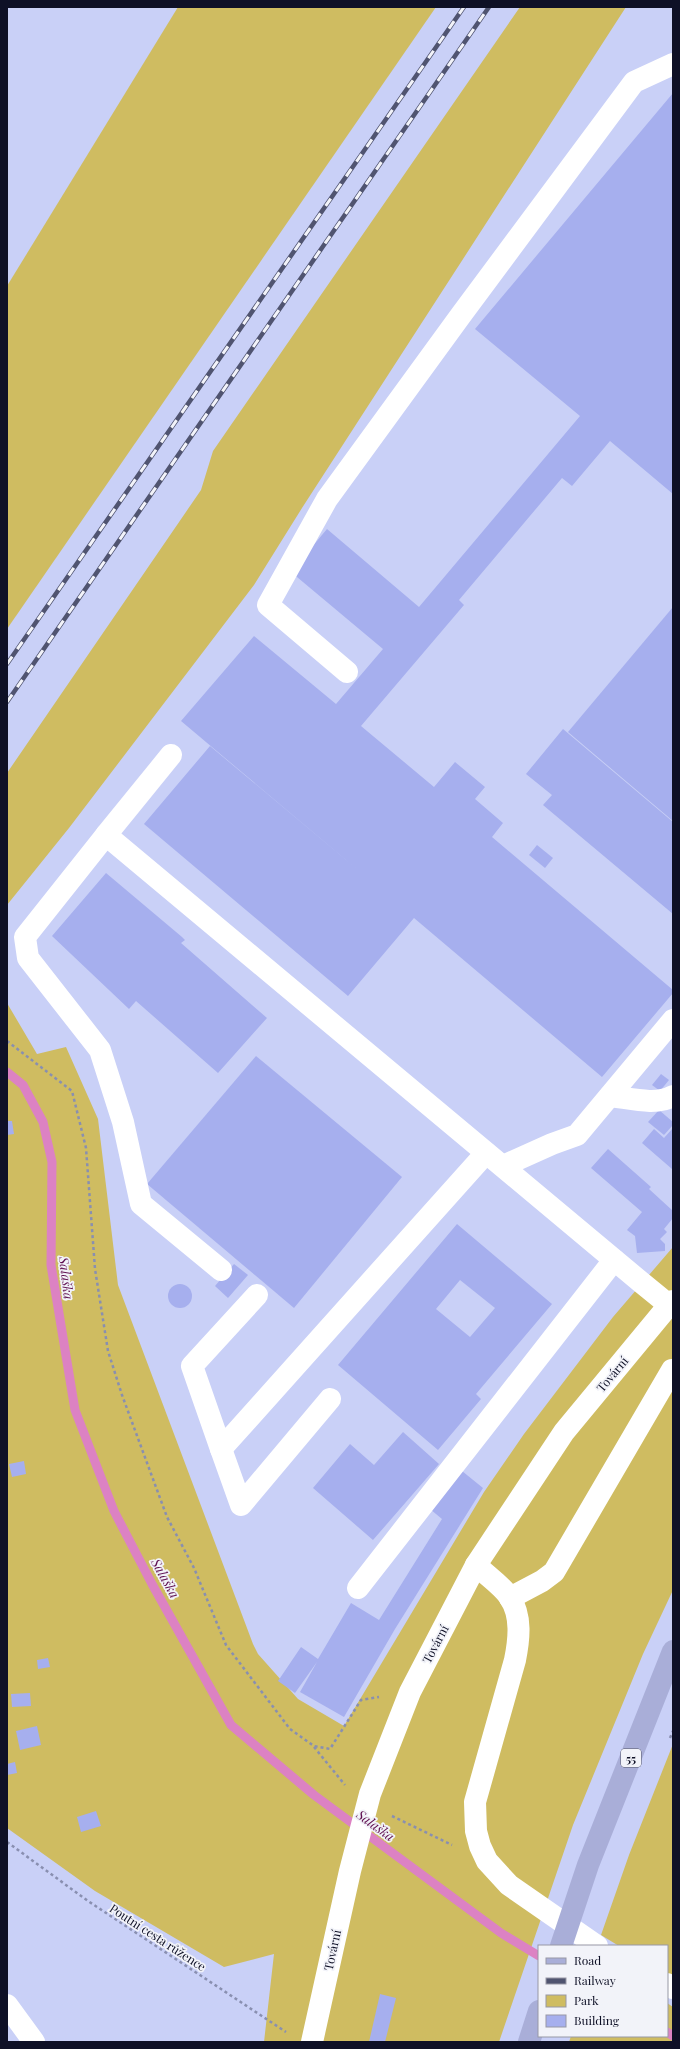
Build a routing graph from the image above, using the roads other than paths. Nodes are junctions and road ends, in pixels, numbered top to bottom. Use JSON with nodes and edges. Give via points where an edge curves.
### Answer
{"nodes":[{"id":1,"x":673,"y":64,"type":"edge"},
{"id":2,"x":347,"y":672,"type":"dead end"},
{"id":3,"x":171,"y":755,"type":"dead end"},
{"id":4,"x":106,"y":835,"type":"junction"},
{"id":5,"x":672,"y":1025,"type":"edge"},
{"id":6,"x":610,"y":1096,"type":"junction"},
{"id":7,"x":673,"y":1096,"type":"edge"},
{"id":8,"x":486,"y":1153,"type":"junction"},
{"id":9,"x":503,"y":1166,"type":"junction"},
{"id":10,"x":614,"y":1260,"type":"junction"},
{"id":11,"x":221,"y":1270,"type":"dead end"},
{"id":12,"x":256,"y":1295,"type":"dead end"},
{"id":13,"x":672,"y":1304,"type":"edge"},
{"id":14,"x":672,"y":1370,"type":"dead end"},
{"id":15,"x":330,"y":1400,"type":"dead end"},
{"id":16,"x":221,"y":1449,"type":"junction"},
{"id":17,"x":476,"y":1566,"type":"junction"},
{"id":18,"x":358,"y":1588,"type":"dead end"},
{"id":19,"x":510,"y":1598,"type":"junction"},
{"id":20,"x":673,"y":1651,"type":"edge"},
{"id":21,"x":561,"y":1945,"type":"edge"},
{"id":22,"x":596,"y":1945,"type":"edge"},
{"id":23,"x":7,"y":2006,"type":"edge"},
{"id":24,"x":538,"y":2014,"type":"edge"},
{"id":25,"x":34,"y":2042,"type":"edge"},
{"id":26,"x":312,"y":2042,"type":"edge"},
{"id":27,"x":529,"y":2042,"type":"edge"}],
"edges":[{"from":1,"to":2,"type":"street","via":[[634,82],[327,499],[268,605]]},
{"from":3,"to":4,"type":"street"},
{"from":4,"to":8,"type":"street"},
{"from":4,"to":11,"type":"street","via":[[25,937],[28,958],[100,1050],[123,1122],[141,1204]]},
{"from":5,"to":6,"type":"street"},
{"from":6,"to":7,"type":"street","via":[[654,1100]]},
{"from":6,"to":9,"type":"street","via":[[576,1136]]},
{"from":8,"to":9,"type":"street"},
{"from":8,"to":16,"type":"street"},
{"from":9,"to":10,"type":"street"},
{"from":10,"to":13,"type":"street"},
{"from":10,"to":18,"type":"street"},
{"from":12,"to":16,"type":"street","via":[[192,1366]]},
{"from":13,"to":17,"type":"street","name":"Tovární","via":[[564,1432]]},
{"from":14,"to":19,"type":"street","via":[[554,1572]]},
{"from":15,"to":16,"type":"street","via":[[241,1505]]},
{"from":17,"to":19,"type":"street"},
{"from":17,"to":26,"type":"street","name":"Tovární","via":[[410,1692],[370,1794]]},
{"from":19,"to":22,"type":"street","via":[[517,1617],[519,1640],[475,1802],[476,1831],[487,1861],[509,1885]]},
{"from":20,"to":21,"type":"main road","number":"55","via":[[588,1865]]},
{"from":23,"to":25,"type":"street"},
{"from":24,"to":27,"type":"main road"}]}
